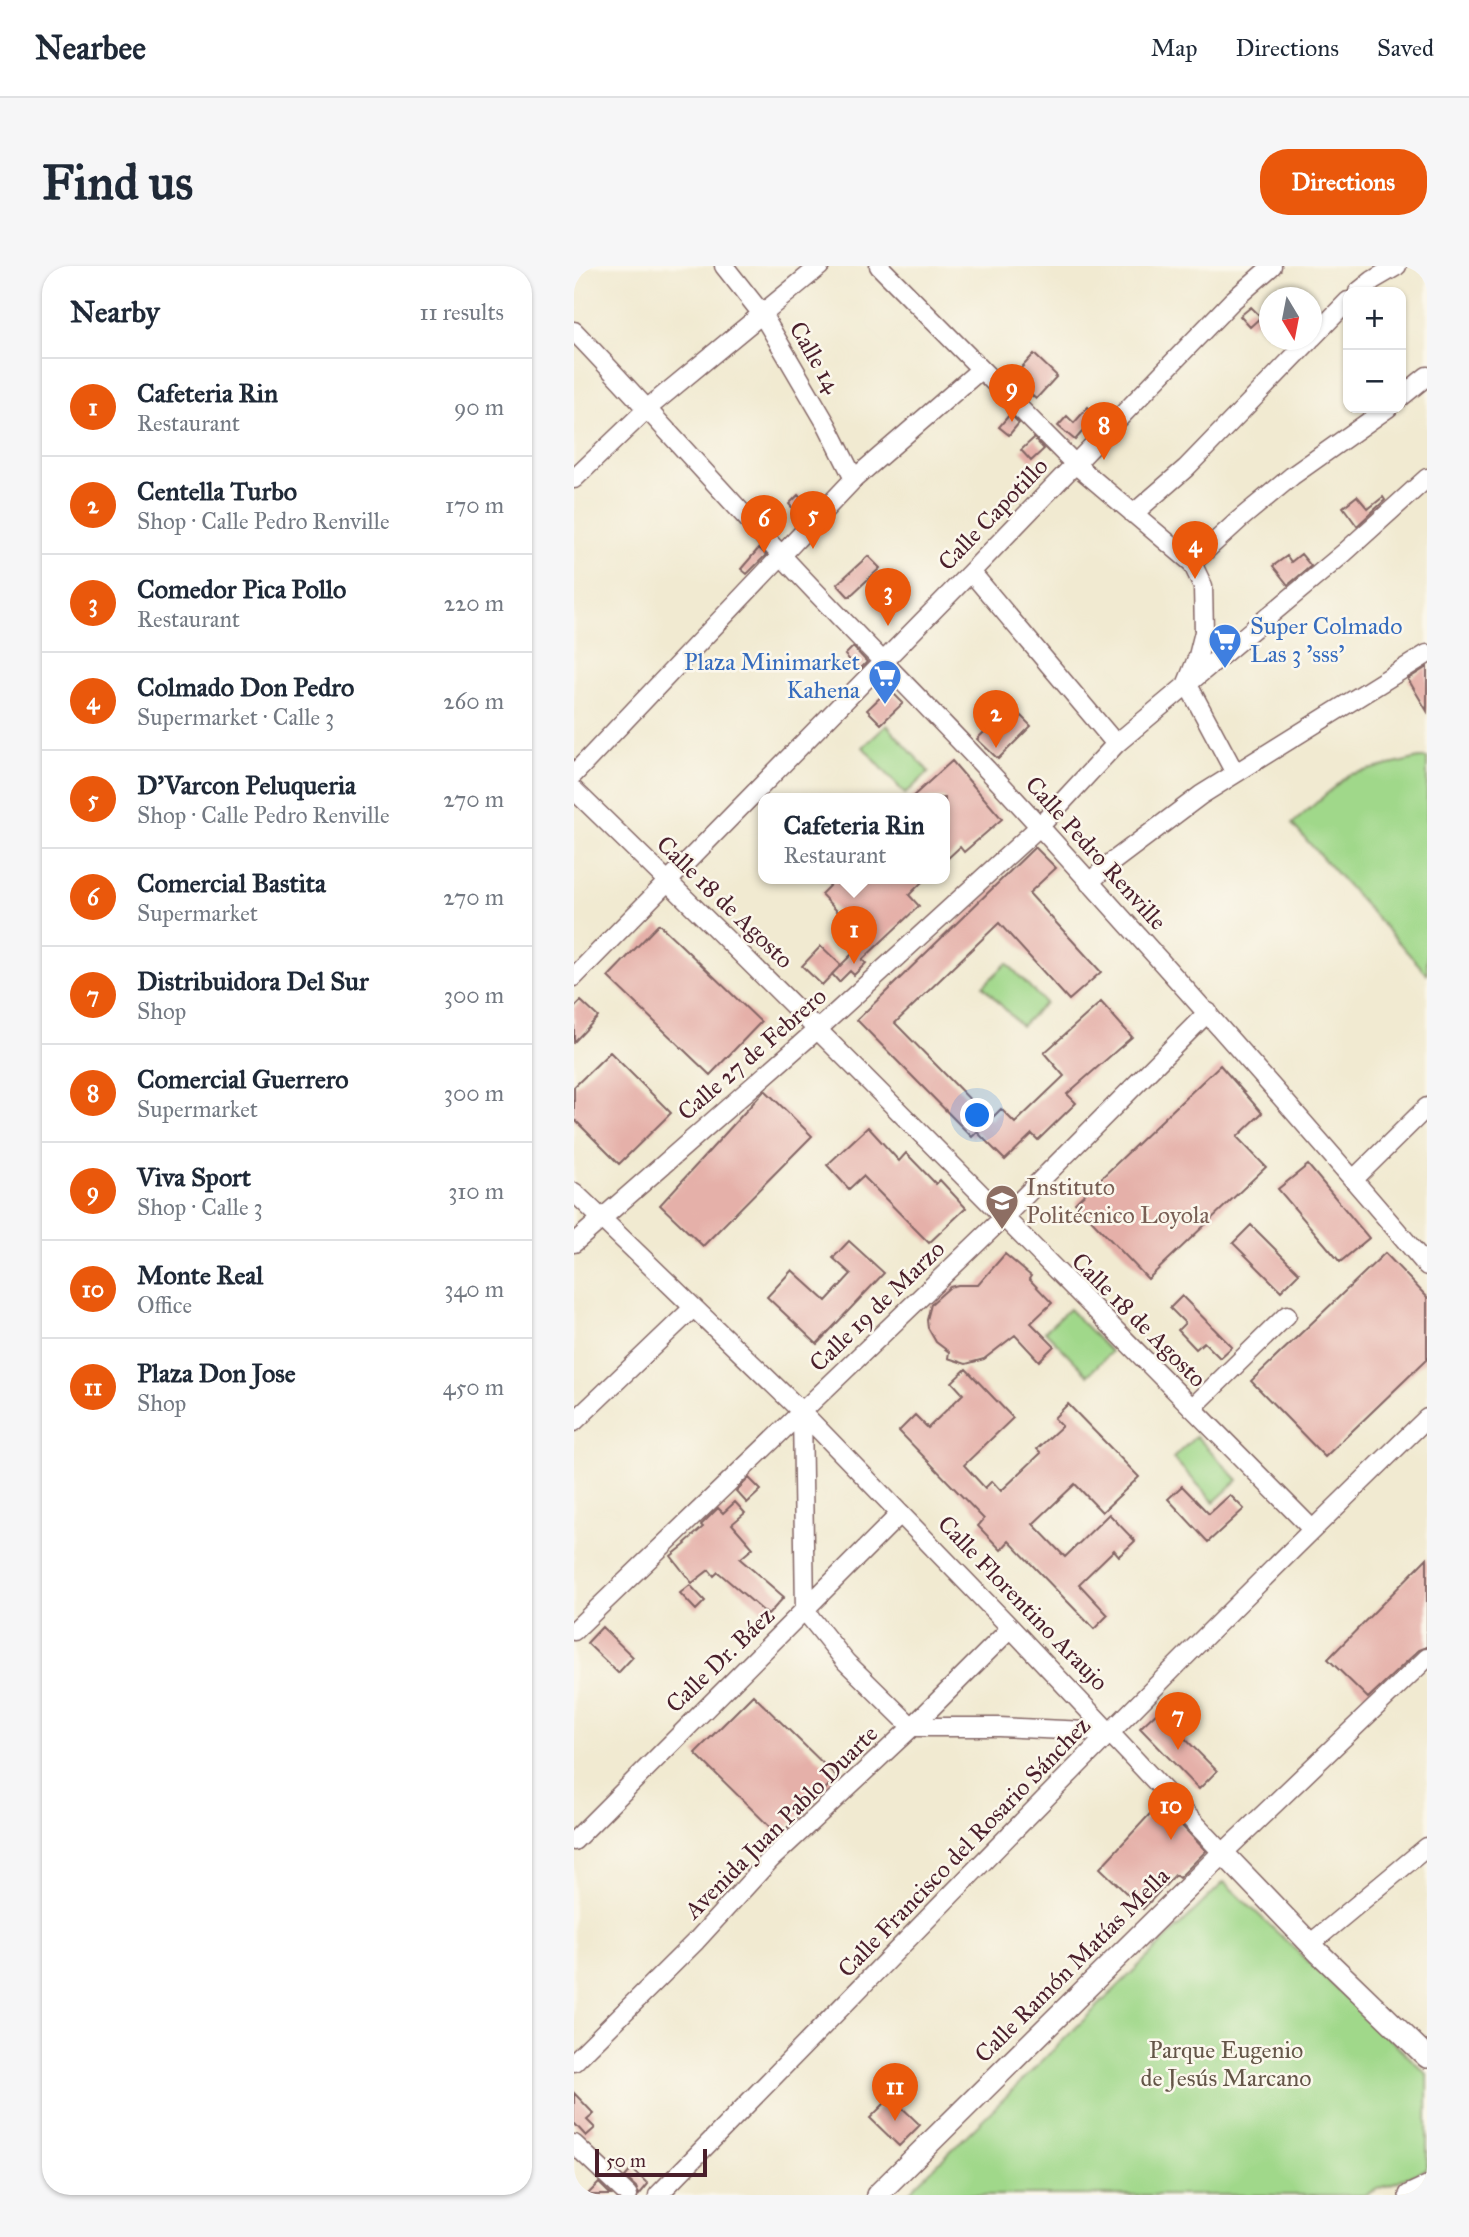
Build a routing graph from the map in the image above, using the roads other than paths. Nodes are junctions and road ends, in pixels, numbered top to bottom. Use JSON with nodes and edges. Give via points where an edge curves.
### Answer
{"nodes":[{"id":1,"x":724,"y":266,"type":"edge"},
{"id":2,"x":820,"y":266,"type":"edge"},
{"id":3,"x":878,"y":266,"type":"edge"},
{"id":4,"x":1272,"y":266,"type":"edge"},
{"id":5,"x":1397,"y":266,"type":"edge"},
{"id":6,"x":1364,"y":287,"type":"edge"},
{"id":7,"x":1343,"y":306,"type":"edge"},
{"id":8,"x":762,"y":314,"type":"junction"},
{"id":9,"x":1322,"y":328,"type":"edge"},
{"id":10,"x":574,"y":331,"type":"edge"},
{"id":11,"x":1300,"y":350,"type":"edge"},
{"id":12,"x":980,"y":370,"type":"junction"},
{"id":13,"x":1427,"y":376,"type":"edge"},
{"id":14,"x":1406,"y":393,"type":"edge"},
{"id":15,"x":648,"y":408,"type":"junction"},
{"id":16,"x":1381,"y":413,"type":"edge"},
{"id":17,"x":1074,"y":464,"type":"junction"},
{"id":18,"x":1427,"y":478,"type":"edge"},
{"id":19,"x":574,"y":479,"type":"edge"},
{"id":20,"x":854,"y":479,"type":"junction"},
{"id":21,"x":1133,"y":514,"type":"junction"},
{"id":22,"x":782,"y":557,"type":"junction"},
{"id":23,"x":1192,"y":563,"type":"junction"},
{"id":24,"x":971,"y":572,"type":"junction"},
{"id":25,"x":1427,"y":654,"type":"edge"},
{"id":26,"x":884,"y":661,"type":"junction"},
{"id":27,"x":1187,"y":683,"type":"junction"},
{"id":28,"x":1116,"y":744,"type":"junction"},
{"id":29,"x":1235,"y":773,"type":"junction"},
{"id":30,"x":574,"y":774,"type":"edge"},
{"id":31,"x":574,"y":790,"type":"edge"},
{"id":32,"x":1040,"y":826,"type":"junction"},
{"id":33,"x":669,"y":881,"type":"junction"},
{"id":34,"x":1089,"y":883,"type":"junction"},
{"id":35,"x":574,"y":977,"type":"edge"},
{"id":36,"x":1208,"y":1012,"type":"junction"},
{"id":37,"x":818,"y":1029,"type":"junction"},
{"id":38,"x":1427,"y":1107,"type":"edge"},
{"id":39,"x":1354,"y":1179,"type":"junction"},
{"id":40,"x":574,"y":1192,"type":"edge"},
{"id":41,"x":1003,"y":1218,"type":"junction"},
{"id":42,"x":601,"y":1219,"type":"junction"},
{"id":43,"x":574,"y":1243,"type":"edge"},
{"id":44,"x":1427,"y":1266,"type":"edge"},
{"id":45,"x":692,"y":1309,"type":"junction"},
{"id":46,"x":1287,"y":1315,"type":"dead end"},
{"id":47,"x":1192,"y":1408,"type":"junction"},
{"id":48,"x":802,"y":1412,"type":"junction"},
{"id":49,"x":1427,"y":1418,"type":"edge"},
{"id":50,"x":574,"y":1422,"type":"edge"},
{"id":51,"x":900,"y":1514,"type":"junction"},
{"id":52,"x":1312,"y":1529,"type":"junction"},
{"id":53,"x":806,"y":1611,"type":"junction"},
{"id":54,"x":1012,"y":1628,"type":"junction"},
{"id":55,"x":574,"y":1631,"type":"edge"},
{"id":56,"x":1427,"y":1658,"type":"edge"},
{"id":57,"x":912,"y":1727,"type":"junction"},
{"id":58,"x":1110,"y":1732,"type":"junction"},
{"id":59,"x":574,"y":1840,"type":"edge"},
{"id":60,"x":1427,"y":1847,"type":"edge"},
{"id":61,"x":1223,"y":1853,"type":"junction"},
{"id":62,"x":1310,"y":1944,"type":"junction"},
{"id":63,"x":1427,"y":2057,"type":"edge"},
{"id":64,"x":574,"y":2062,"type":"edge"},
{"id":65,"x":574,"y":2144,"type":"edge"},
{"id":66,"x":1427,"y":2187,"type":"edge"},
{"id":67,"x":628,"y":2195,"type":"edge"},
{"id":68,"x":658,"y":2195,"type":"edge"},
{"id":69,"x":877,"y":2195,"type":"edge"},
{"id":70,"x":1410,"y":2195,"type":"edge"}],
"edges":[{"from":1,"to":8,"type":"street","name":"Calle 14"},
{"from":2,"to":8,"type":"street"},
{"from":3,"to":12,"type":"street"},
{"from":4,"to":17,"type":"street","name":"Calle Capotillo","via":[[1232,301]]},
{"from":5,"to":6,"type":"street"},
{"from":7,"to":9,"type":"street"},
{"from":8,"to":15,"type":"street"},
{"from":8,"to":20,"type":"street","name":"Calle 14"},
{"from":10,"to":15,"type":"street","name":"Calle Pedro Renville"},
{"from":11,"to":21,"type":"street","via":[[1186,468]]},
{"from":12,"to":17,"type":"street"},
{"from":12,"to":20,"type":"street"},
{"from":13,"to":14,"type":"street"},
{"from":15,"to":19,"type":"street"},
{"from":15,"to":22,"type":"street","name":"Calle Pedro Renville"},
{"from":16,"to":23,"type":"street","via":[[1292,476]]},
{"from":17,"to":21,"type":"street"},
{"from":17,"to":24,"type":"street","name":"Calle Capotillo"},
{"from":18,"to":27,"type":"street","name":"Calle 27 de Febrero"},
{"from":20,"to":22,"type":"street"},
{"from":21,"to":23,"type":"street"},
{"from":22,"to":26,"type":"street","name":"Calle Pedro Renville"},
{"from":22,"to":30,"type":"street"},
{"from":23,"to":27,"type":"street","via":[[1203,586],[1204,632]]},
{"from":24,"to":26,"type":"street","name":"Calle Capotillo"},
{"from":24,"to":28,"type":"street"},
{"from":25,"to":29,"type":"street"},
{"from":26,"to":32,"type":"street","name":"Calle Pedro Renville"},
{"from":26,"to":33,"type":"street","name":"Calle Capotillo"},
{"from":27,"to":28,"type":"street","name":"Calle 27 de Febrero"},
{"from":27,"to":29,"type":"street"},
{"from":28,"to":32,"type":"street","name":"Calle 27 de Febrero"},
{"from":29,"to":34,"type":"street"},
{"from":31,"to":33,"type":"street","name":"Calle 18 de Agosto"},
{"from":32,"to":34,"type":"street","name":"Calle Pedro Renville"},
{"from":32,"to":37,"type":"street","name":"Calle 27 de Febrero"},
{"from":33,"to":35,"type":"street","name":"Calle Capotillo"},
{"from":33,"to":37,"type":"street","name":"Calle 18 de Agosto"},
{"from":34,"to":36,"type":"street","name":"Calle Pedro Renville"},
{"from":36,"to":39,"type":"street","name":"Calle Pedro Renville"},
{"from":36,"to":41,"type":"street","name":"Calle 19 de Marzo"},
{"from":37,"to":41,"type":"street","name":"Calle 18 de Agosto"},
{"from":37,"to":42,"type":"street","name":"Calle 27 de Febrero"},
{"from":38,"to":39,"type":"street"},
{"from":39,"to":44,"type":"street","name":"Calle Pedro Renville"},
{"from":40,"to":42,"type":"street","name":"Calle Florentino Araujo"},
{"from":41,"to":47,"type":"street","name":"Calle 18 de Agosto"},
{"from":41,"to":48,"type":"street","name":"Calle 19 de Marzo"},
{"from":42,"to":43,"type":"street","name":"Calle 27 de Febrero"},
{"from":42,"to":45,"type":"street","name":"Calle Florentino Araujo"},
{"from":45,"to":48,"type":"street","name":"Calle Florentino Araujo"},
{"from":45,"to":50,"type":"street"},
{"from":46,"to":47,"type":"street"},
{"from":47,"to":52,"type":"street","name":"Calle 18 de Agosto"},
{"from":48,"to":51,"type":"street","name":"Calle Florentino Araujo"},
{"from":48,"to":53,"type":"street"},
{"from":48,"to":55,"type":"street","name":"Calle 19 de Marzo"},
{"from":49,"to":52,"type":"street","name":"Calle Francisco del Rosario Sánchez"},
{"from":51,"to":53,"type":"street","name":"Calle Dr. Báez"},
{"from":51,"to":54,"type":"street","name":"Calle Florentino Araujo"},
{"from":52,"to":58,"type":"street","name":"Calle Francisco del Rosario Sánchez"},
{"from":53,"to":57,"type":"street","via":[[846,1662]]},
{"from":53,"to":59,"type":"street","name":"Calle Dr. Báez"},
{"from":54,"to":57,"type":"street"},
{"from":54,"to":58,"type":"street","name":"Calle Florentino Araujo"},
{"from":56,"to":61,"type":"street","name":"Calle Ramón Matías Mella"},
{"from":57,"to":58,"type":"street","name":"Avenida Juan Pablo Duarte"},
{"from":57,"to":64,"type":"street","name":"Avenida Juan Pablo Duarte","via":[[771,1859]]},
{"from":58,"to":61,"type":"street","name":"Calle Florentino Araujo"},
{"from":58,"to":68,"type":"street","name":"Calle Francisco del Rosario Sánchez"},
{"from":60,"to":62,"type":"street"},
{"from":61,"to":62,"type":"main road","name":"Calle Florentino Araujo"},
{"from":61,"to":69,"type":"main road","name":"Calle Ramón Matías Mella"},
{"from":62,"to":63,"type":"main road","name":"Calle Florentino Araujo"},
{"from":65,"to":67,"type":"street"},
{"from":66,"to":70,"type":"main road"}]}
